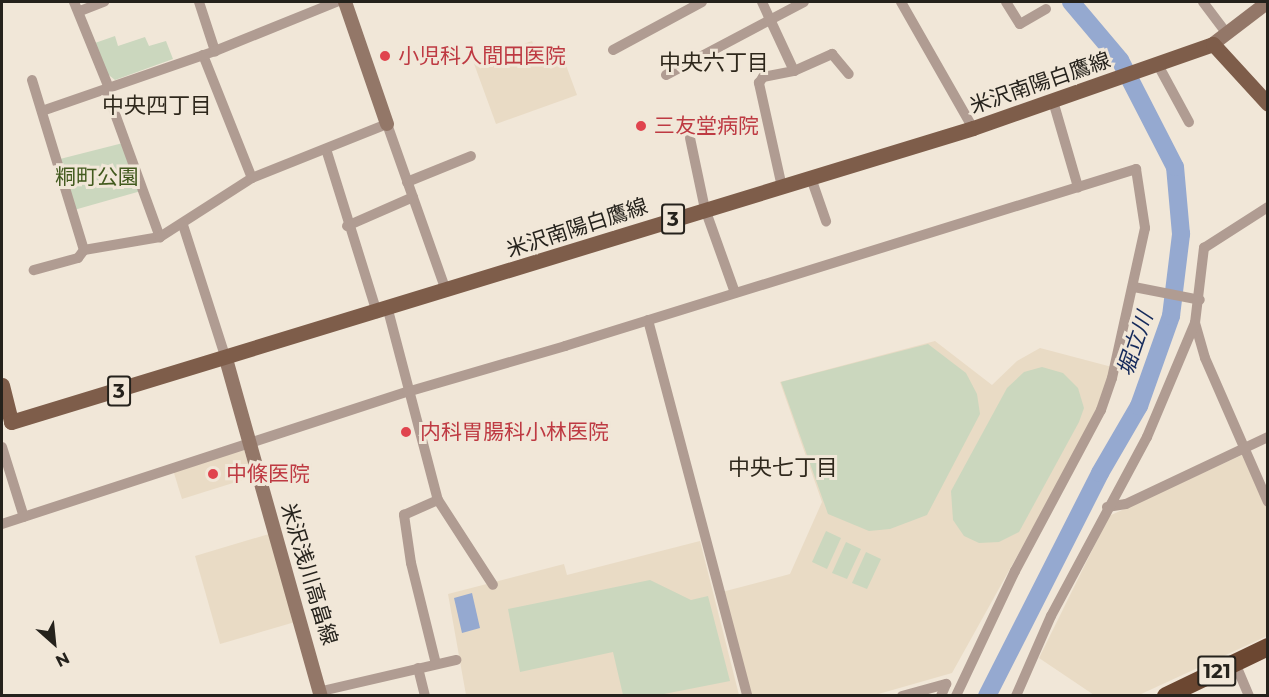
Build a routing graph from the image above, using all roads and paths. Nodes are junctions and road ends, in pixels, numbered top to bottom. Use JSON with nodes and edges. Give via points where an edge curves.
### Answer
{"nodes":[{"id":1,"x":104,"y":2,"type":"edge"},
{"id":2,"x":199,"y":2,"type":"edge"},
{"id":3,"x":336,"y":2,"type":"edge"},
{"id":4,"x":345,"y":2,"type":"edge"},
{"id":5,"x":702,"y":2,"type":"edge"},
{"id":6,"x":762,"y":2,"type":"edge"},
{"id":7,"x":804,"y":2,"type":"edge"},
{"id":8,"x":902,"y":2,"type":"edge"},
{"id":9,"x":1006,"y":2,"type":"edge"},
{"id":10,"x":1203,"y":2,"type":"edge"},
{"id":11,"x":1268,"y":2,"type":"edge"},
{"id":12,"x":77,"y":6,"type":"edge"},
{"id":13,"x":1046,"y":9,"type":"dead end"},
{"id":14,"x":772,"y":20,"type":"junction"},
{"id":15,"x":1225,"y":31,"type":"junction"},
{"id":16,"x":1213,"y":44,"type":"junction"},
{"id":17,"x":613,"y":50,"type":"dead end"},
{"id":18,"x":215,"y":51,"type":"junction"},
{"id":19,"x":203,"y":55,"type":"junction"},
{"id":20,"x":1155,"y":66,"type":"junction"},
{"id":21,"x":794,"y":71,"type":"junction"},
{"id":22,"x":849,"y":74,"type":"dead end"},
{"id":23,"x":666,"y":75,"type":"dead end"},
{"id":24,"x":32,"y":80,"type":"dead end"},
{"id":25,"x":108,"y":88,"type":"junction"},
{"id":26,"x":1053,"y":101,"type":"junction"},
{"id":27,"x":1268,"y":104,"type":"edge"},
{"id":28,"x":42,"y":111,"type":"junction"},
{"id":29,"x":1189,"y":122,"type":"dead end"},
{"id":30,"x":387,"y":124,"type":"junction"},
{"id":31,"x":973,"y":128,"type":"junction"},
{"id":32,"x":690,"y":138,"type":"dead end"},
{"id":33,"x":326,"y":149,"type":"junction"},
{"id":34,"x":471,"y":156,"type":"dead end"},
{"id":35,"x":252,"y":178,"type":"junction"},
{"id":36,"x":811,"y":178,"type":"junction"},
{"id":37,"x":407,"y":182,"type":"junction"},
{"id":38,"x":782,"y":187,"type":"junction"},
{"id":39,"x":1078,"y":188,"type":"junction"},
{"id":40,"x":413,"y":197,"type":"junction"},
{"id":41,"x":1268,"y":207,"type":"edge"},
{"id":42,"x":705,"y":209,"type":"junction"},
{"id":43,"x":826,"y":221,"type":"dead end"},
{"id":44,"x":183,"y":225,"type":"junction"},
{"id":45,"x":347,"y":226,"type":"junction"},
{"id":46,"x":160,"y":237,"type":"junction"},
{"id":47,"x":84,"y":250,"type":"junction"},
{"id":48,"x":34,"y":270,"type":"dead end"},
{"id":49,"x":1134,"y":287,"type":"junction"},
{"id":50,"x":446,"y":291,"type":"junction"},
{"id":51,"x":735,"y":292,"type":"junction"},
{"id":52,"x":1198,"y":300,"type":"junction"},
{"id":53,"x":382,"y":311,"type":"junction"},
{"id":54,"x":648,"y":320,"type":"junction"},
{"id":55,"x":1196,"y":323,"type":"junction"},
{"id":56,"x":226,"y":359,"type":"junction"},
{"id":57,"x":2,"y":386,"type":"edge"},
{"id":58,"x":407,"y":392,"type":"junction"},
{"id":59,"x":6,"y":424,"type":"edge"},
{"id":60,"x":1268,"y":437,"type":"edge"},
{"id":61,"x":248,"y":444,"type":"junction"},
{"id":62,"x":2,"y":447,"type":"edge"},
{"id":63,"x":1242,"y":448,"type":"junction"},
{"id":64,"x":438,"y":500,"type":"junction"},
{"id":65,"x":1268,"y":502,"type":"edge"},
{"id":66,"x":1107,"y":507,"type":"junction"},
{"id":67,"x":24,"y":517,"type":"junction"},
{"id":68,"x":2,"y":525,"type":"edge"},
{"id":69,"x":493,"y":585,"type":"dead end"},
{"id":70,"x":1268,"y":647,"type":"edge"},
{"id":71,"x":456,"y":660,"type":"dead end"},
{"id":72,"x":1235,"y":663,"type":"junction"},
{"id":73,"x":436,"y":664,"type":"junction"},
{"id":74,"x":418,"y":668,"type":"junction"},
{"id":75,"x":322,"y":693,"type":"edge"},
{"id":76,"x":425,"y":696,"type":"edge"},
{"id":77,"x":747,"y":696,"type":"edge"},
{"id":78,"x":902,"y":696,"type":"edge"},
{"id":79,"x":941,"y":696,"type":"edge"},
{"id":80,"x":956,"y":696,"type":"edge"},
{"id":81,"x":1016,"y":696,"type":"edge"},
{"id":82,"x":1166,"y":696,"type":"edge"},
{"id":83,"x":1249,"y":696,"type":"edge"}],
"edges":[{"from":1,"to":12,"type":"street"},
{"from":2,"to":18,"type":"street"},
{"from":3,"to":18,"type":"street"},
{"from":4,"to":30,"type":"main road"},
{"from":5,"to":17,"type":"street"},
{"from":6,"to":14,"type":"street"},
{"from":7,"to":14,"type":"street"},
{"from":8,"to":31,"type":"street"},
{"from":9,"to":13,"type":"street","via":[[1020,24]]},
{"from":10,"to":15,"type":"street"},
{"from":11,"to":15,"type":"main road"},
{"from":12,"to":25,"type":"street"},
{"from":14,"to":21,"type":"street"},
{"from":14,"to":23,"type":"street"},
{"from":15,"to":16,"type":"main road"},
{"from":16,"to":20,"type":"main road","name":"米沢南陽白鷹線","number":"3"},
{"from":16,"to":27,"type":"main road"},
{"from":18,"to":19,"type":"street"},
{"from":19,"to":25,"type":"street"},
{"from":19,"to":35,"type":"street"},
{"from":20,"to":26,"type":"main road","name":"米沢南陽白鷹線","number":"3"},
{"from":20,"to":29,"type":"street"},
{"from":21,"to":22,"type":"street","via":[[832,54]]},
{"from":21,"to":38,"type":"street","via":[[763,77],[759,83]]},
{"from":24,"to":28,"type":"street"},
{"from":25,"to":28,"type":"street"},
{"from":25,"to":46,"type":"street"},
{"from":26,"to":31,"type":"main road","name":"米沢南陽白鷹線","number":"3"},
{"from":26,"to":39,"type":"street"},
{"from":28,"to":47,"type":"street"},
{"from":30,"to":33,"type":"street"},
{"from":30,"to":37,"type":"street"},
{"from":31,"to":36,"type":"main road","name":"米沢南陽白鷹線","number":"3"},
{"from":32,"to":42,"type":"street"},
{"from":33,"to":35,"type":"street"},
{"from":33,"to":45,"type":"street"},
{"from":34,"to":37,"type":"street"},
{"from":35,"to":44,"type":"street"},
{"from":36,"to":38,"type":"main road","name":"米沢南陽白鷹線","number":"3"},
{"from":36,"to":43,"type":"street"},
{"from":37,"to":40,"type":"street"},
{"from":38,"to":42,"type":"main road","name":"米沢南陽白鷹線","number":"3"},
{"from":39,"to":49,"type":"street","via":[[1136,169],[1145,228]]},
{"from":39,"to":51,"type":"street"},
{"from":40,"to":45,"type":"street"},
{"from":40,"to":50,"type":"street"},
{"from":41,"to":52,"type":"street","via":[[1204,248]]},
{"from":42,"to":50,"type":"main road","name":"米沢南陽白鷹線","number":"3"},
{"from":42,"to":51,"type":"street"},
{"from":44,"to":46,"type":"street"},
{"from":44,"to":56,"type":"street"},
{"from":45,"to":53,"type":"street"},
{"from":46,"to":47,"type":"street"},
{"from":47,"to":48,"type":"street","via":[[78,258]]},
{"from":49,"to":52,"type":"street"},
{"from":49,"to":80,"type":"street","via":[[1101,410],[1015,572]]},
{"from":50,"to":53,"type":"main road","name":"米沢南陽白鷹線","number":"3"},
{"from":51,"to":54,"type":"street"},
{"from":52,"to":55,"type":"street"},
{"from":53,"to":56,"type":"main road","name":"米沢南陽白鷹線","number":"3"},
{"from":53,"to":58,"type":"street"},
{"from":54,"to":58,"type":"street"},
{"from":54,"to":77,"type":"street"},
{"from":55,"to":63,"type":"street","via":[[1205,358]]},
{"from":55,"to":66,"type":"street","via":[[1147,437]]},
{"from":56,"to":59,"type":"main road","name":"米沢南陽白鷹線","number":"3"},
{"from":56,"to":61,"type":"main road","name":"米沢浅川高畠線"},
{"from":57,"to":59,"type":"main road","name":"米沢南陽白鷹線","number":"3"},
{"from":58,"to":61,"type":"street"},
{"from":58,"to":64,"type":"street"},
{"from":60,"to":63,"type":"street"},
{"from":61,"to":67,"type":"street"},
{"from":61,"to":75,"type":"main road","name":"米沢浅川高畠線"},
{"from":62,"to":67,"type":"street"},
{"from":63,"to":65,"type":"street"},
{"from":63,"to":66,"type":"street","via":[[1126,504]]},
{"from":64,"to":69,"type":"street"},
{"from":64,"to":73,"type":"street","via":[[404,515],[411,563]]},
{"from":66,"to":81,"type":"street","via":[[1028,663]]},
{"from":67,"to":68,"type":"street"},
{"from":70,"to":72,"type":"highway","number":"121"},
{"from":71,"to":73,"type":"street"},
{"from":72,"to":82,"type":"highway","number":"121"},
{"from":72,"to":83,"type":"street"},
{"from":73,"to":74,"type":"street"},
{"from":74,"to":75,"type":"street"},
{"from":74,"to":76,"type":"street"},
{"from":78,"to":79,"type":"street","via":[[946,684]]}]}
